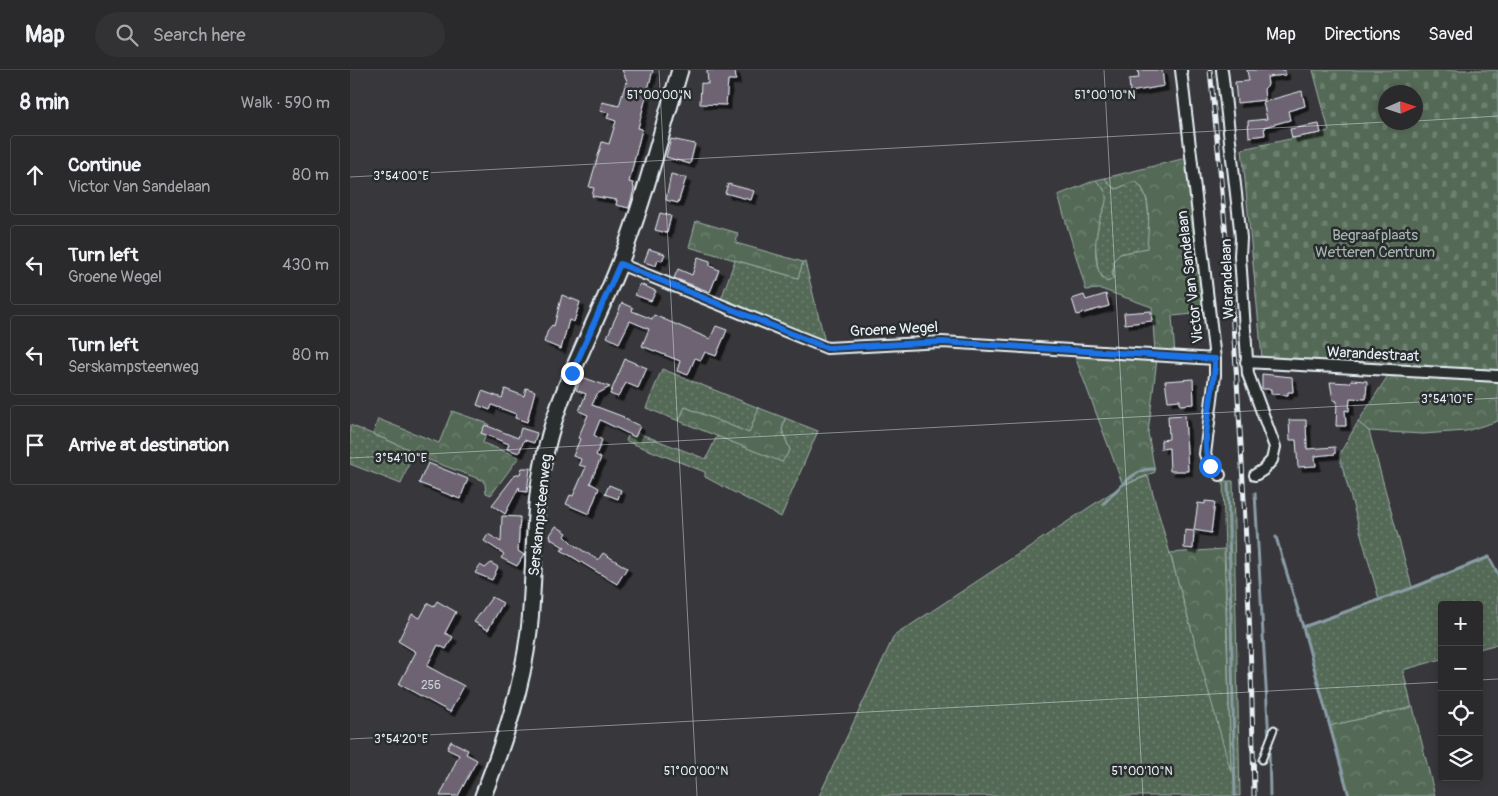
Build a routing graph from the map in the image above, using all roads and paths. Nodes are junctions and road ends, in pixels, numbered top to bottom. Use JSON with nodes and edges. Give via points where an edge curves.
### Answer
{"nodes":[{"id":1,"x":680,"y":70,"type":"edge"},
{"id":2,"x":1181,"y":70,"type":"edge"},
{"id":3,"x":1222,"y":70,"type":"edge"},
{"id":4,"x":620,"y":264,"type":"junction"},
{"id":5,"x":1215,"y":359,"type":"junction"},
{"id":6,"x":1246,"y":362,"type":"junction"},
{"id":7,"x":1498,"y":376,"type":"edge"},
{"id":8,"x":1220,"y":475,"type":"dead end"},
{"id":9,"x":1255,"y":475,"type":"dead end"},
{"id":10,"x":1274,"y":728,"type":"dead end"},
{"id":11,"x":1262,"y":760,"type":"dead end"},
{"id":12,"x":483,"y":796,"type":"edge"}],
"edges":[{"from":1,"to":4,"type":"street","name":"Serskampsteenweg"},
{"from":2,"to":5,"type":"street","name":"Victor Van Sandelaan"},
{"from":3,"to":6,"type":"street","name":"Warandelaan","via":[[1242,238],[1240,256]]},
{"from":4,"to":5,"type":"street","name":"Groene Wegel","via":[[827,348],[942,342]]},
{"from":4,"to":12,"type":"street","name":"Serskampsteenweg","via":[[572,373],[545,452],[523,670],[504,741]]},
{"from":5,"to":8,"type":"street","name":"Victor Van Sandelaan","via":[[1205,446],[1207,460]]},
{"from":6,"to":7,"type":"street","name":"Warandestraat"},
{"from":6,"to":9,"type":"street","name":"Warandelaan","via":[[1250,383],[1275,447],[1272,460]]},
{"from":10,"to":11,"type":"lane"}]}
